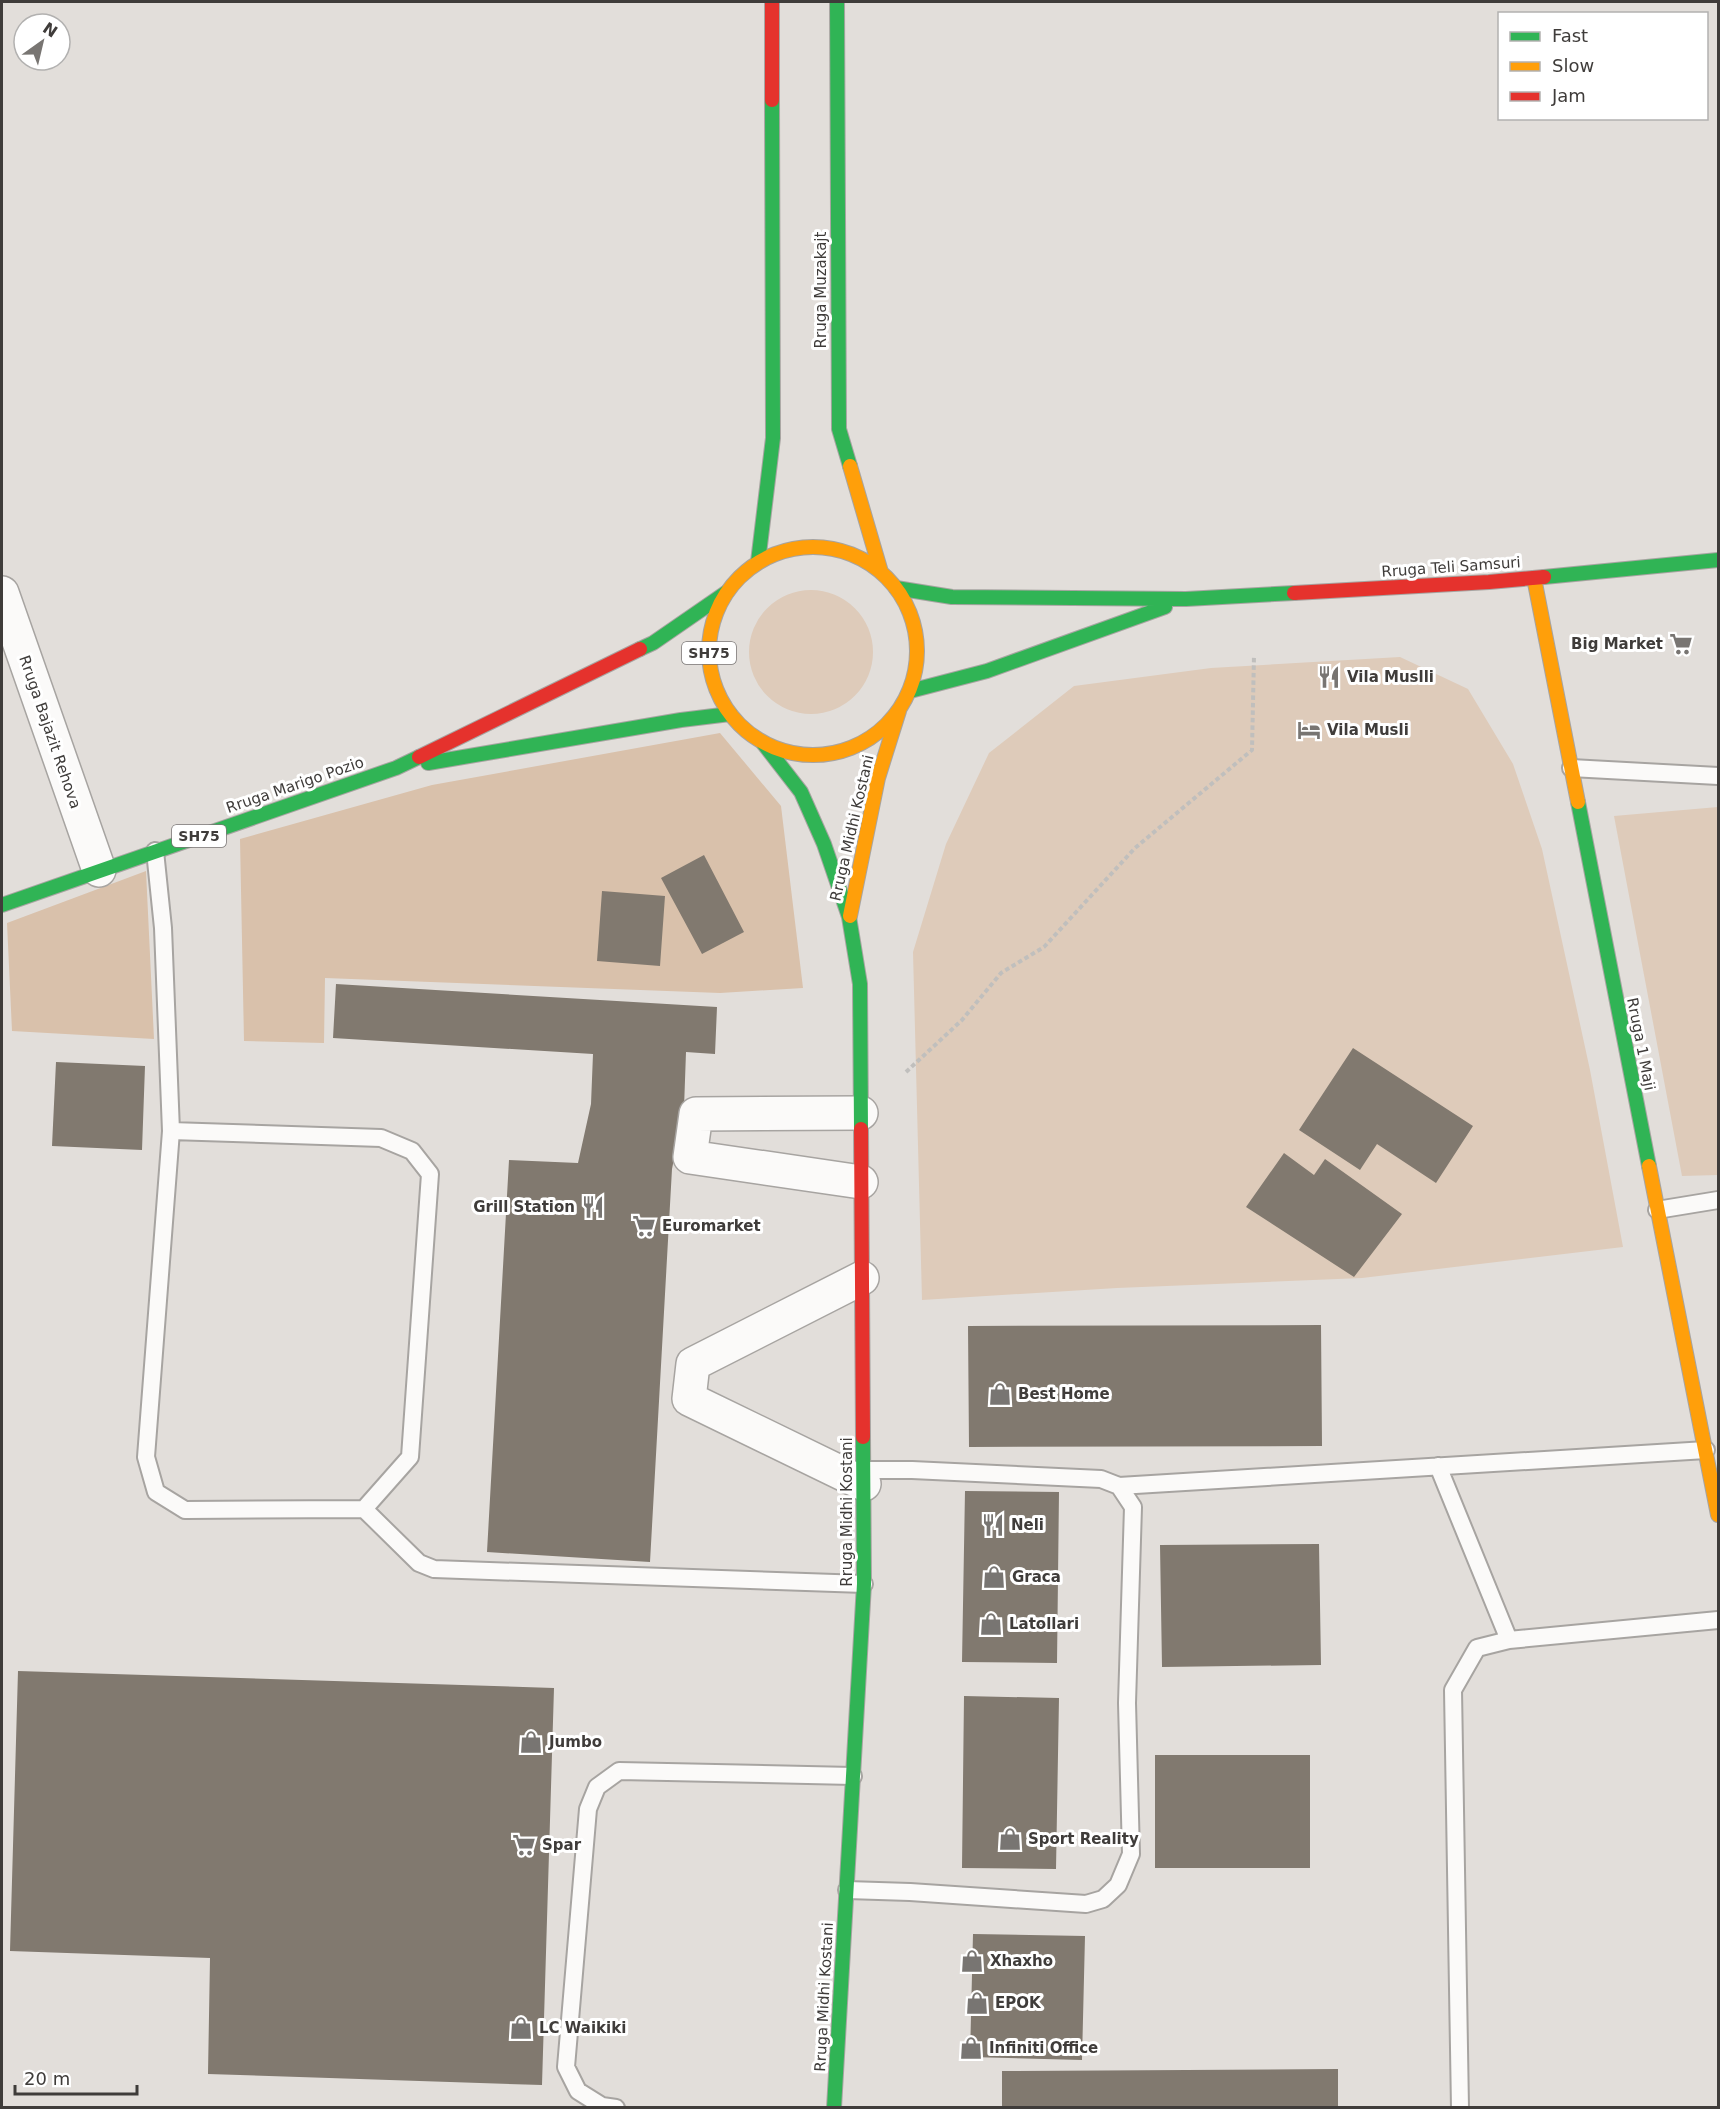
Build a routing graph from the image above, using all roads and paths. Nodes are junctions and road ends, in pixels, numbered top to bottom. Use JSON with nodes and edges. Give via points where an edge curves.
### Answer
{"nodes":[{"id":1,"x":772,"y":2,"type":"edge"},
{"id":2,"x":837,"y":2,"type":"edge"},
{"id":3,"x":1719,"y":560,"type":"edge"},
{"id":4,"x":758,"y":562,"type":"junction"},
{"id":5,"x":881,"y":572,"type":"junction"},
{"id":6,"x":1534,"y":578,"type":"junction"},
{"id":7,"x":896,"y":588,"type":"junction"},
{"id":8,"x":727,"y":592,"type":"junction"},
{"id":9,"x":2,"y":593,"type":"edge"},
{"id":10,"x":1186,"y":599,"type":"junction"},
{"id":11,"x":1254,"y":655,"type":"dead end"},
{"id":12,"x":910,"y":691,"type":"junction"},
{"id":13,"x":899,"y":711,"type":"junction"},
{"id":14,"x":730,"y":714,"type":"junction"},
{"id":15,"x":763,"y":743,"type":"junction"},
{"id":16,"x":396,"y":768,"type":"junction"},
{"id":17,"x":1571,"y":768,"type":"junction"},
{"id":18,"x":1719,"y":776,"type":"edge"},
{"id":19,"x":155,"y":851,"type":"junction"},
{"id":20,"x":99,"y":870,"type":"junction"},
{"id":21,"x":2,"y":905,"type":"edge"},
{"id":22,"x":849,"y":917,"type":"junction"},
{"id":23,"x":906,"y":1072,"type":"dead end"},
{"id":24,"x":861,"y":1113,"type":"junction"},
{"id":25,"x":171,"y":1131,"type":"junction"},
{"id":26,"x":861,"y":1182,"type":"junction"},
{"id":27,"x":1719,"y":1200,"type":"edge"},
{"id":28,"x":1658,"y":1210,"type":"junction"},
{"id":29,"x":862,"y":1278,"type":"junction"},
{"id":30,"x":1706,"y":1450,"type":"junction"},
{"id":31,"x":1438,"y":1466,"type":"junction"},
{"id":32,"x":864,"y":1477,"type":"junction"},
{"id":33,"x":1119,"y":1486,"type":"junction"},
{"id":34,"x":364,"y":1509,"type":"junction"},
{"id":35,"x":1718,"y":1513,"type":"edge"},
{"id":36,"x":864,"y":1584,"type":"junction"},
{"id":37,"x":1719,"y":1620,"type":"edge"},
{"id":38,"x":1509,"y":1640,"type":"junction"},
{"id":39,"x":854,"y":1776,"type":"junction"},
{"id":40,"x":847,"y":1890,"type":"junction"},
{"id":41,"x":616,"y":2108,"type":"edge"},
{"id":42,"x":834,"y":2108,"type":"edge"},
{"id":43,"x":1460,"y":2108,"type":"edge"}],
"edges":[{"from":1,"to":4,"type":"main road","via":[[773,438]]},
{"from":2,"to":5,"type":"main road","name":"Rruga Muzakajt","number":"SH75","via":[[839,429]]},
{"from":3,"to":6,"type":"main road","name":"Rruga Teli Samsuri"},
{"from":4,"to":5,"type":"main road","number":"SH75","via":[[799,548],[821,547],[843,551]]},
{"from":4,"to":8,"type":"main road","number":"SH75"},
{"from":5,"to":7,"type":"main road","number":"SH75"},
{"from":6,"to":10,"type":"main road","name":"Rruga Teli Samsuri"},
{"from":6,"to":17,"type":"main road","name":"Rruga 1 Maji"},
{"from":7,"to":10,"type":"main road","name":"Rruga Teli Samsuri","via":[[952,597]]},
{"from":7,"to":12,"type":"main road","number":"SH75","via":[[911,617],[918,649]]},
{"from":8,"to":14,"type":"main road","number":"SH75","via":[[716,611],[708,654],[715,686]]},
{"from":8,"to":16,"type":"main road","name":"Rruga Marigo Pozio","number":"SH75","via":[[653,643]]},
{"from":9,"to":20,"type":"street","name":"Rruga Bajazit Rehova"},
{"from":10,"to":12,"type":"main road","name":"Rruga Teli Samsuri","via":[[987,671]]},
{"from":11,"to":23,"type":"path","via":[[1252,750],[1135,848],[1044,947],[1001,973],[962,1020]]},
{"from":12,"to":13,"type":"main road","number":"SH75"},
{"from":13,"to":15,"type":"main road","number":"SH75","via":[[868,741],[827,755],[805,755]]},
{"from":13,"to":22,"type":"main road","name":"Rruga Midhi Kostani","via":[[878,778]]},
{"from":14,"to":15,"type":"main road","number":"SH75"},
{"from":14,"to":16,"type":"main road","name":"Rruga Marigo Pozio","number":"SH75"},
{"from":15,"to":22,"type":"main road","name":"Rruga Midhi Kostani","via":[[801,792]]},
{"from":16,"to":19,"type":"main road","name":"Rruga Marigo Pozio","number":"SH75"},
{"from":17,"to":18,"type":"lane"},
{"from":17,"to":28,"type":"main road","name":"Rruga 1 Maji"},
{"from":19,"to":20,"type":"main road","name":"Rruga Marigo Pozio","number":"SH75"},
{"from":19,"to":25,"type":"lane","via":[[163,928]]},
{"from":20,"to":21,"type":"main road","name":"Rruga Marigo Pozio","number":"SH75"},
{"from":22,"to":24,"type":"main road","name":"Rruga Midhi Kostani","via":[[860,984]]},
{"from":24,"to":26,"type":"main road","name":"Rruga Midhi Kostani"},
{"from":24,"to":26,"type":"street","via":[[696,1114],[690,1158]]},
{"from":25,"to":34,"type":"lane","via":[[146,1457],[156,1492],[185,1510]]},
{"from":25,"to":34,"type":"lane","via":[[381,1137],[412,1151],[430,1174],[410,1456]]},
{"from":26,"to":29,"type":"main road","name":"Rruga Midhi Kostani"},
{"from":27,"to":28,"type":"lane"},
{"from":28,"to":30,"type":"main road","name":"Rruga 1 Maji"},
{"from":29,"to":32,"type":"main road","name":"Rruga Midhi Kostani"},
{"from":29,"to":32,"type":"street","via":[[693,1364],[689,1399]]},
{"from":30,"to":31,"type":"lane"},
{"from":30,"to":35,"type":"main road","name":"Rruga 1 Maji"},
{"from":31,"to":33,"type":"lane"},
{"from":31,"to":38,"type":"lane"},
{"from":32,"to":33,"type":"lane","via":[[912,1470],[1101,1479]]},
{"from":32,"to":36,"type":"main road","name":"Rruga Midhi Kostani"},
{"from":33,"to":40,"type":"lane","via":[[1133,1507],[1127,1703],[1131,1854],[1118,1885],[1103,1899],[1086,1904]]},
{"from":34,"to":36,"type":"lane","via":[[419,1563],[434,1569]]},
{"from":36,"to":39,"type":"main road","name":"Rruga Midhi Kostani"},
{"from":37,"to":38,"type":"lane"},
{"from":38,"to":43,"type":"lane","via":[[1477,1648],[1454,1690]]},
{"from":39,"to":40,"type":"main road","name":"Rruga Midhi Kostani"},
{"from":39,"to":41,"type":"lane","via":[[618,1770],[597,1787],[588,1809],[566,2067],[578,2091],[602,2106]]},
{"from":40,"to":42,"type":"main road","name":"Rruga Midhi Kostani"}]}
